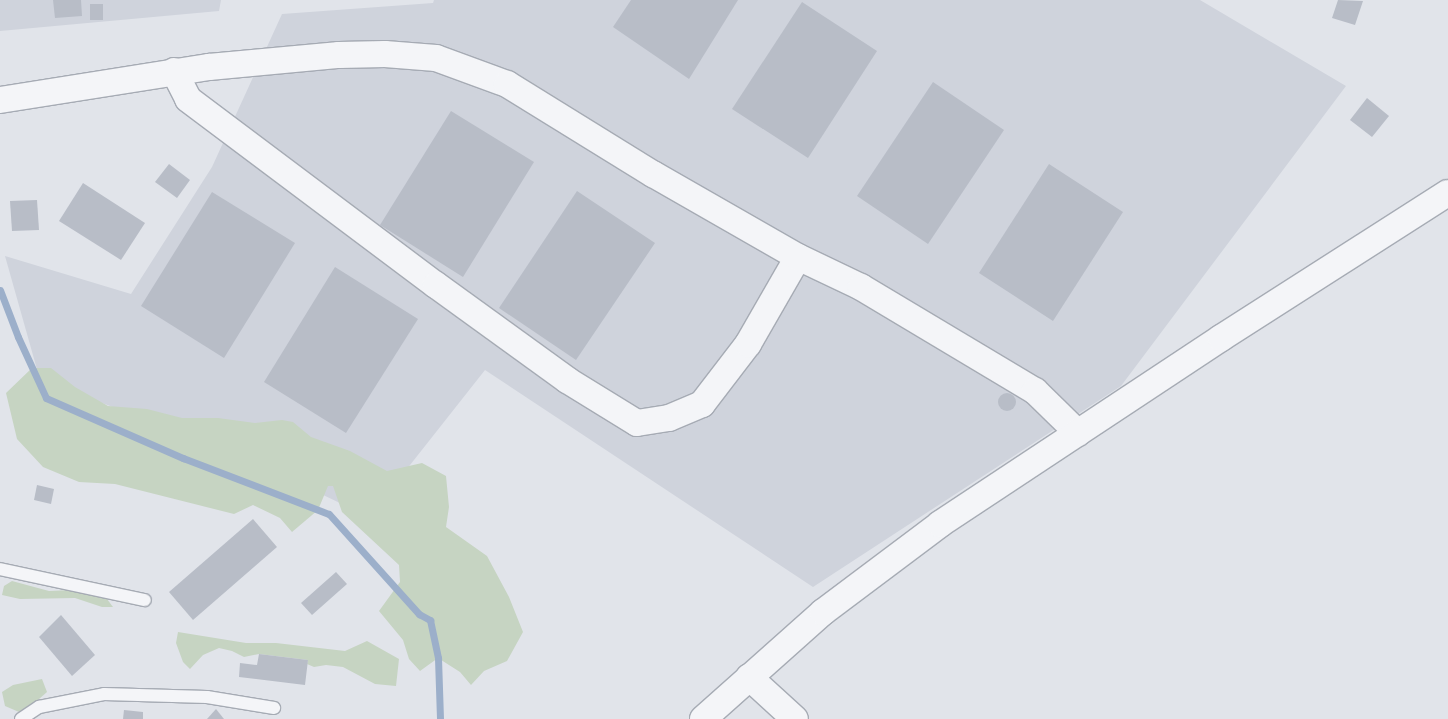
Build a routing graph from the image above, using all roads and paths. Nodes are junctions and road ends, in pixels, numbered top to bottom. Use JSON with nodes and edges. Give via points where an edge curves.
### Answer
{"nodes":[{"id":1,"x":174,"y":71,"type":"junction"},
{"id":2,"x":2,"y":101,"type":"edge"},
{"id":3,"x":1448,"y":193,"type":"edge"},
{"id":4,"x":798,"y":257,"type":"junction"},
{"id":5,"x":1078,"y":433,"type":"junction"},
{"id":6,"x":0,"y":569,"type":"edge"},
{"id":7,"x":145,"y":600,"type":"dead end"},
{"id":8,"x":749,"y":677,"type":"junction"},
{"id":9,"x":274,"y":708,"type":"dead end"},
{"id":10,"x":20,"y":719,"type":"edge"},
{"id":11,"x":703,"y":719,"type":"edge"},
{"id":12,"x":795,"y":719,"type":"edge"}],
"edges":[{"from":1,"to":2,"type":"street"},
{"from":1,"to":4,"type":"street","via":[[339,55],[436,58],[507,84],[653,174]]},
{"from":1,"to":4,"type":"street","via":[[188,99],[559,374],[637,423],[669,418],[702,404],[748,344]]},
{"from":3,"to":5,"type":"street"},
{"from":4,"to":5,"type":"street","via":[[860,287],[1035,391]]},
{"from":5,"to":8,"type":"street","via":[[940,524],[823,612]]},
{"from":6,"to":7,"type":"lane"},
{"from":8,"to":11,"type":"street"},
{"from":8,"to":12,"type":"street"},
{"from":9,"to":10,"type":"lane","via":[[206,697],[104,694],[40,707]]}]}
